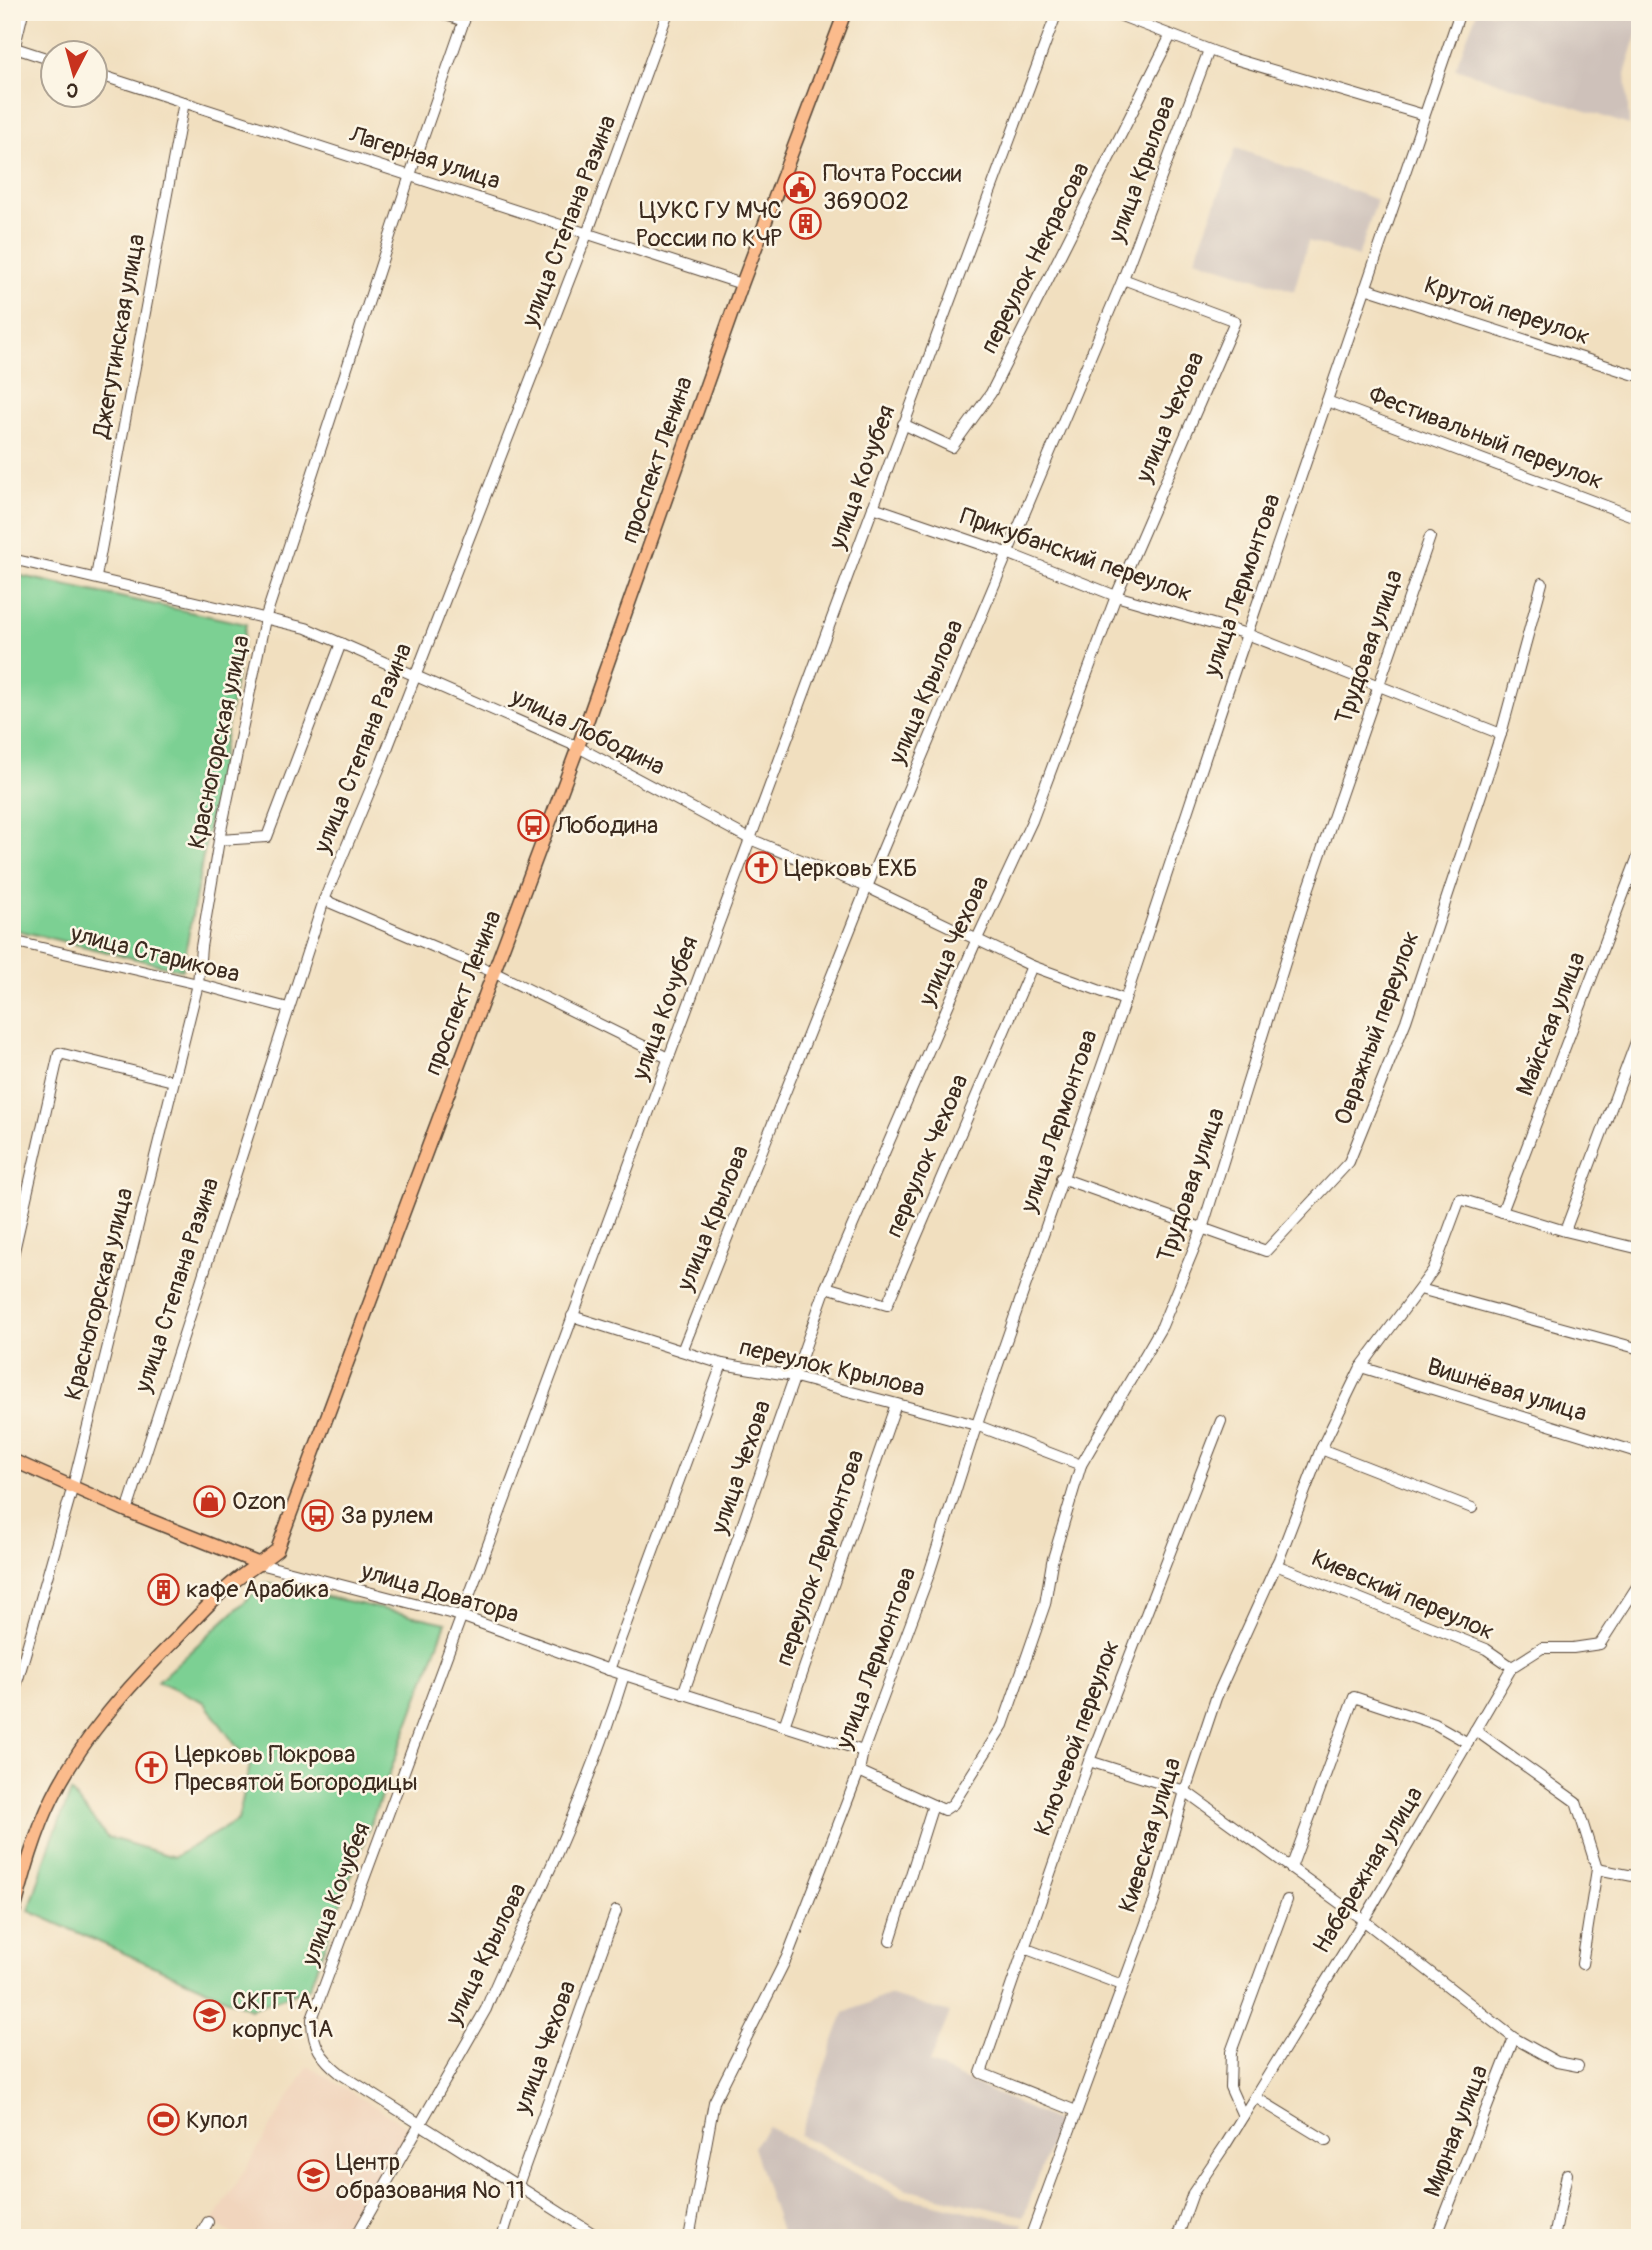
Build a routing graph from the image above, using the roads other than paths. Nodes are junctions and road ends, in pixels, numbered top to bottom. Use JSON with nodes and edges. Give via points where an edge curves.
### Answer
{"nodes":[{"id":1,"x":23,"y":12,"type":"edge"},
{"id":2,"x":438,"y":12,"type":"edge"},
{"id":3,"x":667,"y":12,"type":"edge"},
{"id":4,"x":845,"y":12,"type":"edge"},
{"id":5,"x":1056,"y":12,"type":"edge"},
{"id":6,"x":1111,"y":12,"type":"edge"},
{"id":7,"x":1460,"y":12,"type":"edge"},
{"id":8,"x":465,"y":17,"type":"edge"},
{"id":9,"x":1171,"y":35,"type":"junction"},
{"id":10,"x":1209,"y":50,"type":"junction"},
{"id":11,"x":13,"y":51,"type":"edge"},
{"id":12,"x":38,"y":57,"type":"edge"},
{"id":13,"x":108,"y":78,"type":"edge"},
{"id":14,"x":184,"y":102,"type":"junction"},
{"id":15,"x":1424,"y":116,"type":"junction"},
{"id":16,"x":410,"y":175,"type":"junction"},
{"id":17,"x":587,"y":234,"type":"junction"},
{"id":18,"x":1123,"y":279,"type":"junction"},
{"id":19,"x":742,"y":284,"type":"junction"},
{"id":20,"x":1366,"y":288,"type":"junction"},
{"id":21,"x":1635,"y":374,"type":"dead end"},
{"id":22,"x":1327,"y":401,"type":"junction"},
{"id":23,"x":904,"y":424,"type":"junction"},
{"id":24,"x":873,"y":507,"type":"junction"},
{"id":25,"x":1630,"y":515,"type":"dead end"},
{"id":26,"x":1430,"y":537,"type":"dead end"},
{"id":27,"x":1007,"y":553,"type":"junction"},
{"id":28,"x":12,"y":559,"type":"edge"},
{"id":29,"x":96,"y":577,"type":"junction"},
{"id":30,"x":1542,"y":583,"type":"dead end"},
{"id":31,"x":1116,"y":596,"type":"junction"},
{"id":32,"x":265,"y":619,"type":"junction"},
{"id":33,"x":1247,"y":634,"type":"junction"},
{"id":34,"x":341,"y":643,"type":"junction"},
{"id":35,"x":415,"y":676,"type":"junction"},
{"id":36,"x":1378,"y":685,"type":"junction"},
{"id":37,"x":1501,"y":734,"type":"junction"},
{"id":38,"x":579,"y":747,"type":"junction"},
{"id":39,"x":219,"y":839,"type":"junction"},
{"id":40,"x":750,"y":839,"type":"junction"},
{"id":41,"x":1640,"y":851,"type":"edge"},
{"id":42,"x":867,"y":887,"type":"junction"},
{"id":43,"x":324,"y":900,"type":"junction"},
{"id":44,"x":12,"y":941,"type":"edge"},
{"id":45,"x":976,"y":941,"type":"junction"},
{"id":46,"x":1032,"y":966,"type":"junction"},
{"id":47,"x":493,"y":972,"type":"junction"},
{"id":48,"x":198,"y":984,"type":"junction"},
{"id":49,"x":1125,"y":1000,"type":"junction"},
{"id":50,"x":288,"y":1008,"type":"junction"},
{"id":51,"x":1640,"y":1031,"type":"edge"},
{"id":52,"x":668,"y":1058,"type":"junction"},
{"id":53,"x":173,"y":1081,"type":"junction"},
{"id":54,"x":1061,"y":1178,"type":"junction"},
{"id":55,"x":1502,"y":1213,"type":"junction"},
{"id":56,"x":1202,"y":1228,"type":"junction"},
{"id":57,"x":1565,"y":1231,"type":"junction"},
{"id":58,"x":1640,"y":1249,"type":"edge"},
{"id":59,"x":12,"y":1260,"type":"edge"},
{"id":60,"x":826,"y":1287,"type":"junction"},
{"id":61,"x":1420,"y":1289,"type":"junction"},
{"id":62,"x":572,"y":1316,"type":"junction"},
{"id":63,"x":1640,"y":1349,"type":"edge"},
{"id":64,"x":682,"y":1351,"type":"junction"},
{"id":65,"x":722,"y":1364,"type":"junction"},
{"id":66,"x":1362,"y":1367,"type":"junction"},
{"id":67,"x":795,"y":1377,"type":"junction"},
{"id":68,"x":896,"y":1404,"type":"junction"},
{"id":69,"x":1221,"y":1420,"type":"dead end"},
{"id":70,"x":976,"y":1425,"type":"junction"},
{"id":71,"x":1321,"y":1449,"type":"junction"},
{"id":72,"x":1640,"y":1453,"type":"edge"},
{"id":73,"x":12,"y":1460,"type":"edge"},
{"id":74,"x":1081,"y":1465,"type":"junction"},
{"id":75,"x":73,"y":1486,"type":"junction"},
{"id":76,"x":1472,"y":1508,"type":"dead end"},
{"id":77,"x":127,"y":1511,"type":"junction"},
{"id":78,"x":260,"y":1563,"type":"junction"},
{"id":79,"x":1276,"y":1565,"type":"junction"},
{"id":80,"x":1640,"y":1582,"type":"edge"},
{"id":81,"x":461,"y":1616,"type":"junction"},
{"id":82,"x":1512,"y":1667,"type":"junction"},
{"id":83,"x":609,"y":1670,"type":"junction"},
{"id":84,"x":624,"y":1675,"type":"junction"},
{"id":85,"x":683,"y":1694,"type":"junction"},
{"id":86,"x":12,"y":1700,"type":"edge"},
{"id":87,"x":784,"y":1726,"type":"junction"},
{"id":88,"x":1475,"y":1730,"type":"junction"},
{"id":89,"x":1468,"y":1742,"type":"junction"},
{"id":90,"x":863,"y":1751,"type":"junction"},
{"id":91,"x":1089,"y":1761,"type":"junction"},
{"id":92,"x":859,"y":1771,"type":"junction"},
{"id":93,"x":1185,"y":1791,"type":"junction"},
{"id":94,"x":933,"y":1805,"type":"junction"},
{"id":95,"x":1291,"y":1868,"type":"junction"},
{"id":96,"x":1597,"y":1869,"type":"junction"},
{"id":97,"x":18,"y":1873,"type":"edge"},
{"id":98,"x":1640,"y":1873,"type":"edge"},
{"id":99,"x":1287,"y":1900,"type":"dead end"},
{"id":100,"x":616,"y":1911,"type":"dead end"},
{"id":101,"x":12,"y":1919,"type":"edge"},
{"id":102,"x":1363,"y":1920,"type":"junction"},
{"id":103,"x":890,"y":1941,"type":"dead end"},
{"id":104,"x":1024,"y":1948,"type":"junction"},
{"id":105,"x":1582,"y":1964,"type":"dead end"},
{"id":106,"x":1122,"y":1985,"type":"junction"},
{"id":107,"x":1514,"y":2038,"type":"junction"},
{"id":108,"x":1578,"y":2066,"type":"dead end"},
{"id":109,"x":1255,"y":2097,"type":"junction"},
{"id":110,"x":1076,"y":2111,"type":"junction"},
{"id":111,"x":1243,"y":2116,"type":"junction"},
{"id":112,"x":420,"y":2123,"type":"junction"},
{"id":113,"x":1327,"y":2141,"type":"dead end"},
{"id":114,"x":1567,"y":2174,"type":"dead end"},
{"id":115,"x":518,"y":2185,"type":"junction"},
{"id":116,"x":208,"y":2222,"type":"dead end"},
{"id":117,"x":199,"y":2238,"type":"edge"},
{"id":118,"x":355,"y":2238,"type":"edge"},
{"id":119,"x":502,"y":2238,"type":"edge"},
{"id":120,"x":600,"y":2238,"type":"edge"},
{"id":121,"x":689,"y":2238,"type":"edge"},
{"id":122,"x":1030,"y":2238,"type":"edge"},
{"id":123,"x":1177,"y":2238,"type":"edge"},
{"id":124,"x":1437,"y":2238,"type":"edge"},
{"id":125,"x":1554,"y":2238,"type":"edge"}],
"edges":[{"from":1,"to":11,"type":"street"},
{"from":2,"to":8,"type":"street","name":"Красногорская улица"},
{"from":3,"to":17,"type":"street","name":"улица Степана Разина"},
{"from":4,"to":19,"type":"main road","name":"проспект Ленина"},
{"from":5,"to":23,"type":"street","name":"улица Кочубея"},
{"from":6,"to":9,"type":"street"},
{"from":7,"to":15,"type":"street","name":"улица Лермонтова"},
{"from":8,"to":16,"type":"street","name":"Красногорская улица"},
{"from":9,"to":10,"type":"street"},
{"from":9,"to":23,"type":"street","name":"переулок Некрасова","via":[[991,393],[952,447]]},
{"from":10,"to":15,"type":"street"},
{"from":10,"to":18,"type":"street","name":"улица Крылова"},
{"from":11,"to":12,"type":"street"},
{"from":13,"to":14,"type":"street","name":"Лагерная улица"},
{"from":14,"to":16,"type":"street","name":"Лагерная улица"},
{"from":14,"to":29,"type":"street","name":"Джегутинская улица"},
{"from":15,"to":20,"type":"street","name":"улица Лермонтова"},
{"from":16,"to":17,"type":"street","name":"Лагерная улица"},
{"from":16,"to":32,"type":"street","name":"Красногорская улица"},
{"from":17,"to":19,"type":"street","name":"Лагерная улица"},
{"from":17,"to":35,"type":"street","name":"улица Степана Разина"},
{"from":18,"to":27,"type":"street","name":"улица Крылова"},
{"from":18,"to":31,"type":"street","name":"улица Чехова","via":[[1235,321]]},
{"from":19,"to":38,"type":"main road","name":"проспект Ленина"},
{"from":20,"to":21,"type":"street","name":"Крутой переулок"},
{"from":20,"to":22,"type":"street","name":"улица Лермонтова"},
{"from":22,"to":25,"type":"street","name":"Фестивальный переулок"},
{"from":22,"to":33,"type":"street","name":"улица Лермонтова"},
{"from":23,"to":24,"type":"street","name":"улица Кочубея"},
{"from":24,"to":27,"type":"street","name":"Прикубанский переулок"},
{"from":24,"to":40,"type":"street","name":"улица Кочубея"},
{"from":26,"to":36,"type":"street","name":"Трудовая улица"},
{"from":27,"to":31,"type":"street","name":"Прикубанский переулок"},
{"from":27,"to":42,"type":"street","name":"улица Крылова"},
{"from":28,"to":29,"type":"street","name":"улица Лободина"},
{"from":29,"to":32,"type":"street","name":"улица Лободина"},
{"from":30,"to":37,"type":"street","name":"Овражный переулок"},
{"from":31,"to":33,"type":"street","name":"Прикубанский переулок"},
{"from":31,"to":45,"type":"street","name":"улица Чехова","via":[[1032,821]]},
{"from":32,"to":34,"type":"street","name":"улица Лободина","via":[[306,628]]},
{"from":32,"to":39,"type":"street","name":"Красногорская улица"},
{"from":33,"to":36,"type":"street","name":"Прикубанский переулок"},
{"from":33,"to":49,"type":"street","name":"улица Лермонтова"},
{"from":34,"to":35,"type":"street","name":"улица Лободина"},
{"from":34,"to":39,"type":"street","via":[[267,836]]},
{"from":35,"to":38,"type":"street","name":"улица Лободина"},
{"from":35,"to":43,"type":"street","name":"улица Степана Разина"},
{"from":36,"to":37,"type":"street","name":"Прикубанский переулок"},
{"from":36,"to":56,"type":"street","name":"Трудовая улица","via":[[1303,905]]},
{"from":37,"to":56,"type":"street","name":"Овражный переулок","via":[[1406,1021],[1349,1162],[1266,1251]]},
{"from":38,"to":40,"type":"street","name":"улица Лободина"},
{"from":38,"to":47,"type":"main road","name":"проспект Ленина"},
{"from":39,"to":48,"type":"street","name":"Красногорская улица"},
{"from":40,"to":42,"type":"street","name":"улица Лободина"},
{"from":40,"to":52,"type":"street","name":"улица Кочубея"},
{"from":41,"to":55,"type":"street","name":"Майская улица"},
{"from":42,"to":45,"type":"street","name":"улица Лободина"},
{"from":42,"to":64,"type":"street","name":"улица Крылова"},
{"from":43,"to":47,"type":"street"},
{"from":43,"to":50,"type":"street","name":"улица Степана Разина"},
{"from":44,"to":48,"type":"street","name":"улица Старикова"},
{"from":45,"to":46,"type":"street","name":"улица Лободина"},
{"from":45,"to":60,"type":"street","name":"улица Чехова"},
{"from":46,"to":49,"type":"street","name":"улица Лободина"},
{"from":46,"to":60,"type":"street","name":"переулок Чехова","via":[[887,1305]]},
{"from":47,"to":52,"type":"street"},
{"from":47,"to":78,"type":"main road","name":"проспект Ленина","via":[[289,1520],[277,1550]]},
{"from":48,"to":50,"type":"street","name":"улица Старикова"},
{"from":48,"to":53,"type":"street","name":"Красногорская улица"},
{"from":49,"to":54,"type":"street","name":"улица Лермонтова"},
{"from":50,"to":77,"type":"street","name":"улица Степана Разина"},
{"from":51,"to":57,"type":"street"},
{"from":52,"to":62,"type":"street","name":"улица Кочубея"},
{"from":53,"to":59,"type":"street","via":[[59,1053]]},
{"from":53,"to":75,"type":"street","name":"Красногорская улица"},
{"from":54,"to":56,"type":"street","name":"Овражный переулок"},
{"from":54,"to":70,"type":"street","name":"улица Лермонтова"},
{"from":55,"to":57,"type":"street","name":"Киевская улица"},
{"from":55,"to":61,"type":"street","name":"Киевская улица","via":[[1460,1199],[1434,1269]]},
{"from":56,"to":74,"type":"street","name":"Трудовая улица","via":[[1162,1326]]},
{"from":57,"to":58,"type":"street","name":"Киевская улица"},
{"from":60,"to":67,"type":"street","name":"улица Чехова"},
{"from":61,"to":63,"type":"street"},
{"from":61,"to":66,"type":"street","name":"Киевская улица"},
{"from":62,"to":64,"type":"street","name":"переулок Крылова"},
{"from":62,"to":81,"type":"street","name":"улица Кочубея"},
{"from":64,"to":65,"type":"street","name":"переулок Крылова"},
{"from":65,"to":67,"type":"street","name":"переулок Крылова"},
{"from":65,"to":83,"type":"street"},
{"from":66,"to":71,"type":"street","name":"Киевская улица"},
{"from":66,"to":72,"type":"street","name":"Вишнёвая улица"},
{"from":67,"to":68,"type":"street","name":"переулок Крылова"},
{"from":67,"to":85,"type":"street","name":"улица Чехова"},
{"from":68,"to":70,"type":"street","name":"переулок Крылова"},
{"from":68,"to":87,"type":"street","name":"переулок Лермонтова"},
{"from":69,"to":91,"type":"street","name":"Ключевой переулок"},
{"from":70,"to":74,"type":"street","name":"переулок Крылова"},
{"from":70,"to":90,"type":"street","name":"улица Лермонтова","via":[[928,1577]]},
{"from":71,"to":76,"type":"street"},
{"from":71,"to":79,"type":"street","name":"Киевская улица"},
{"from":73,"to":75,"type":"main road","name":"улица Доватора"},
{"from":74,"to":94,"type":"street","name":"Трудовая улица","via":[[1052,1562],[1045,1604],[1003,1725],[953,1804],[944,1810]]},
{"from":75,"to":77,"type":"main road","name":"улица Доватора"},
{"from":75,"to":86,"type":"street"},
{"from":77,"to":78,"type":"main road","name":"улица Доватора"},
{"from":78,"to":81,"type":"street","name":"улица Доватора"},
{"from":78,"to":97,"type":"main road","name":"проспект Ленина","via":[[230,1585],[179,1636],[91,1734],[51,1799]]},
{"from":79,"to":82,"type":"street","name":"Киевский переулок","via":[[1486,1649]]},
{"from":79,"to":93,"type":"street","name":"Киевская улица","via":[[1216,1698]]},
{"from":80,"to":82,"type":"street","name":"Набережная улица","via":[[1601,1644],[1542,1648]]},
{"from":81,"to":83,"type":"street","name":"улица Доватора"},
{"from":81,"to":112,"type":"street","name":"улица Кочубея","via":[[312,2019],[316,2048],[325,2061]]},
{"from":82,"to":88,"type":"street","name":"Набережная улица"},
{"from":83,"to":84,"type":"street","name":"улица Доватора"},
{"from":84,"to":85,"type":"street","name":"улица Доватора"},
{"from":84,"to":112,"type":"street","name":"улица Крылова","via":[[600,1748],[542,1888],[486,2009]]},
{"from":85,"to":87,"type":"street","name":"улица Доватора"},
{"from":87,"to":90,"type":"street","name":"улица Доватора"},
{"from":88,"to":89,"type":"street","name":"Набережная улица"},
{"from":88,"to":96,"type":"street","via":[[1576,1802]]},
{"from":89,"to":95,"type":"street","via":[[1434,1724],[1354,1697]]},
{"from":89,"to":102,"type":"street","name":"Набережная улица"},
{"from":90,"to":92,"type":"street","name":"улица Лермонтова"},
{"from":91,"to":93,"type":"street"},
{"from":91,"to":104,"type":"street","name":"Ключевой переулок"},
{"from":92,"to":94,"type":"street"},
{"from":92,"to":121,"type":"street","name":"улица Лермонтова","via":[[787,1957],[714,2102]]},
{"from":93,"to":95,"type":"street"},
{"from":93,"to":106,"type":"street","name":"Киевская улица","via":[[1154,1900]]},
{"from":94,"to":103,"type":"street"},
{"from":95,"to":102,"type":"street"},
{"from":96,"to":98,"type":"street","via":[[1639,1877]]},
{"from":96,"to":105,"type":"street"},
{"from":97,"to":101,"type":"main road","name":"проспект Ленина"},
{"from":99,"to":111,"type":"street","via":[[1231,2052],[1230,2087]]},
{"from":100,"to":115,"type":"street","name":"улица Чехова"},
{"from":102,"to":107,"type":"street"},
{"from":102,"to":109,"type":"street","name":"Набережная улица"},
{"from":104,"to":106,"type":"street"},
{"from":104,"to":110,"type":"street","name":"Ключевой переулок","via":[[981,2073]]},
{"from":106,"to":110,"type":"street","name":"Киевская улица"},
{"from":107,"to":108,"type":"street","via":[[1557,2062]]},
{"from":107,"to":124,"type":"street","name":"Мирная улица"},
{"from":109,"to":111,"type":"street","name":"Набережная улица"},
{"from":109,"to":113,"type":"street"},
{"from":110,"to":122,"type":"street","name":"Киевская улица"},
{"from":111,"to":123,"type":"street","name":"Набережная улица","via":[[1194,2193]]},
{"from":112,"to":115,"type":"street"},
{"from":112,"to":118,"type":"street","name":"улица Крылова"},
{"from":114,"to":125,"type":"street"},
{"from":115,"to":119,"type":"street","name":"улица Чехова"},
{"from":115,"to":120,"type":"street"},
{"from":116,"to":117,"type":"street"}]}
